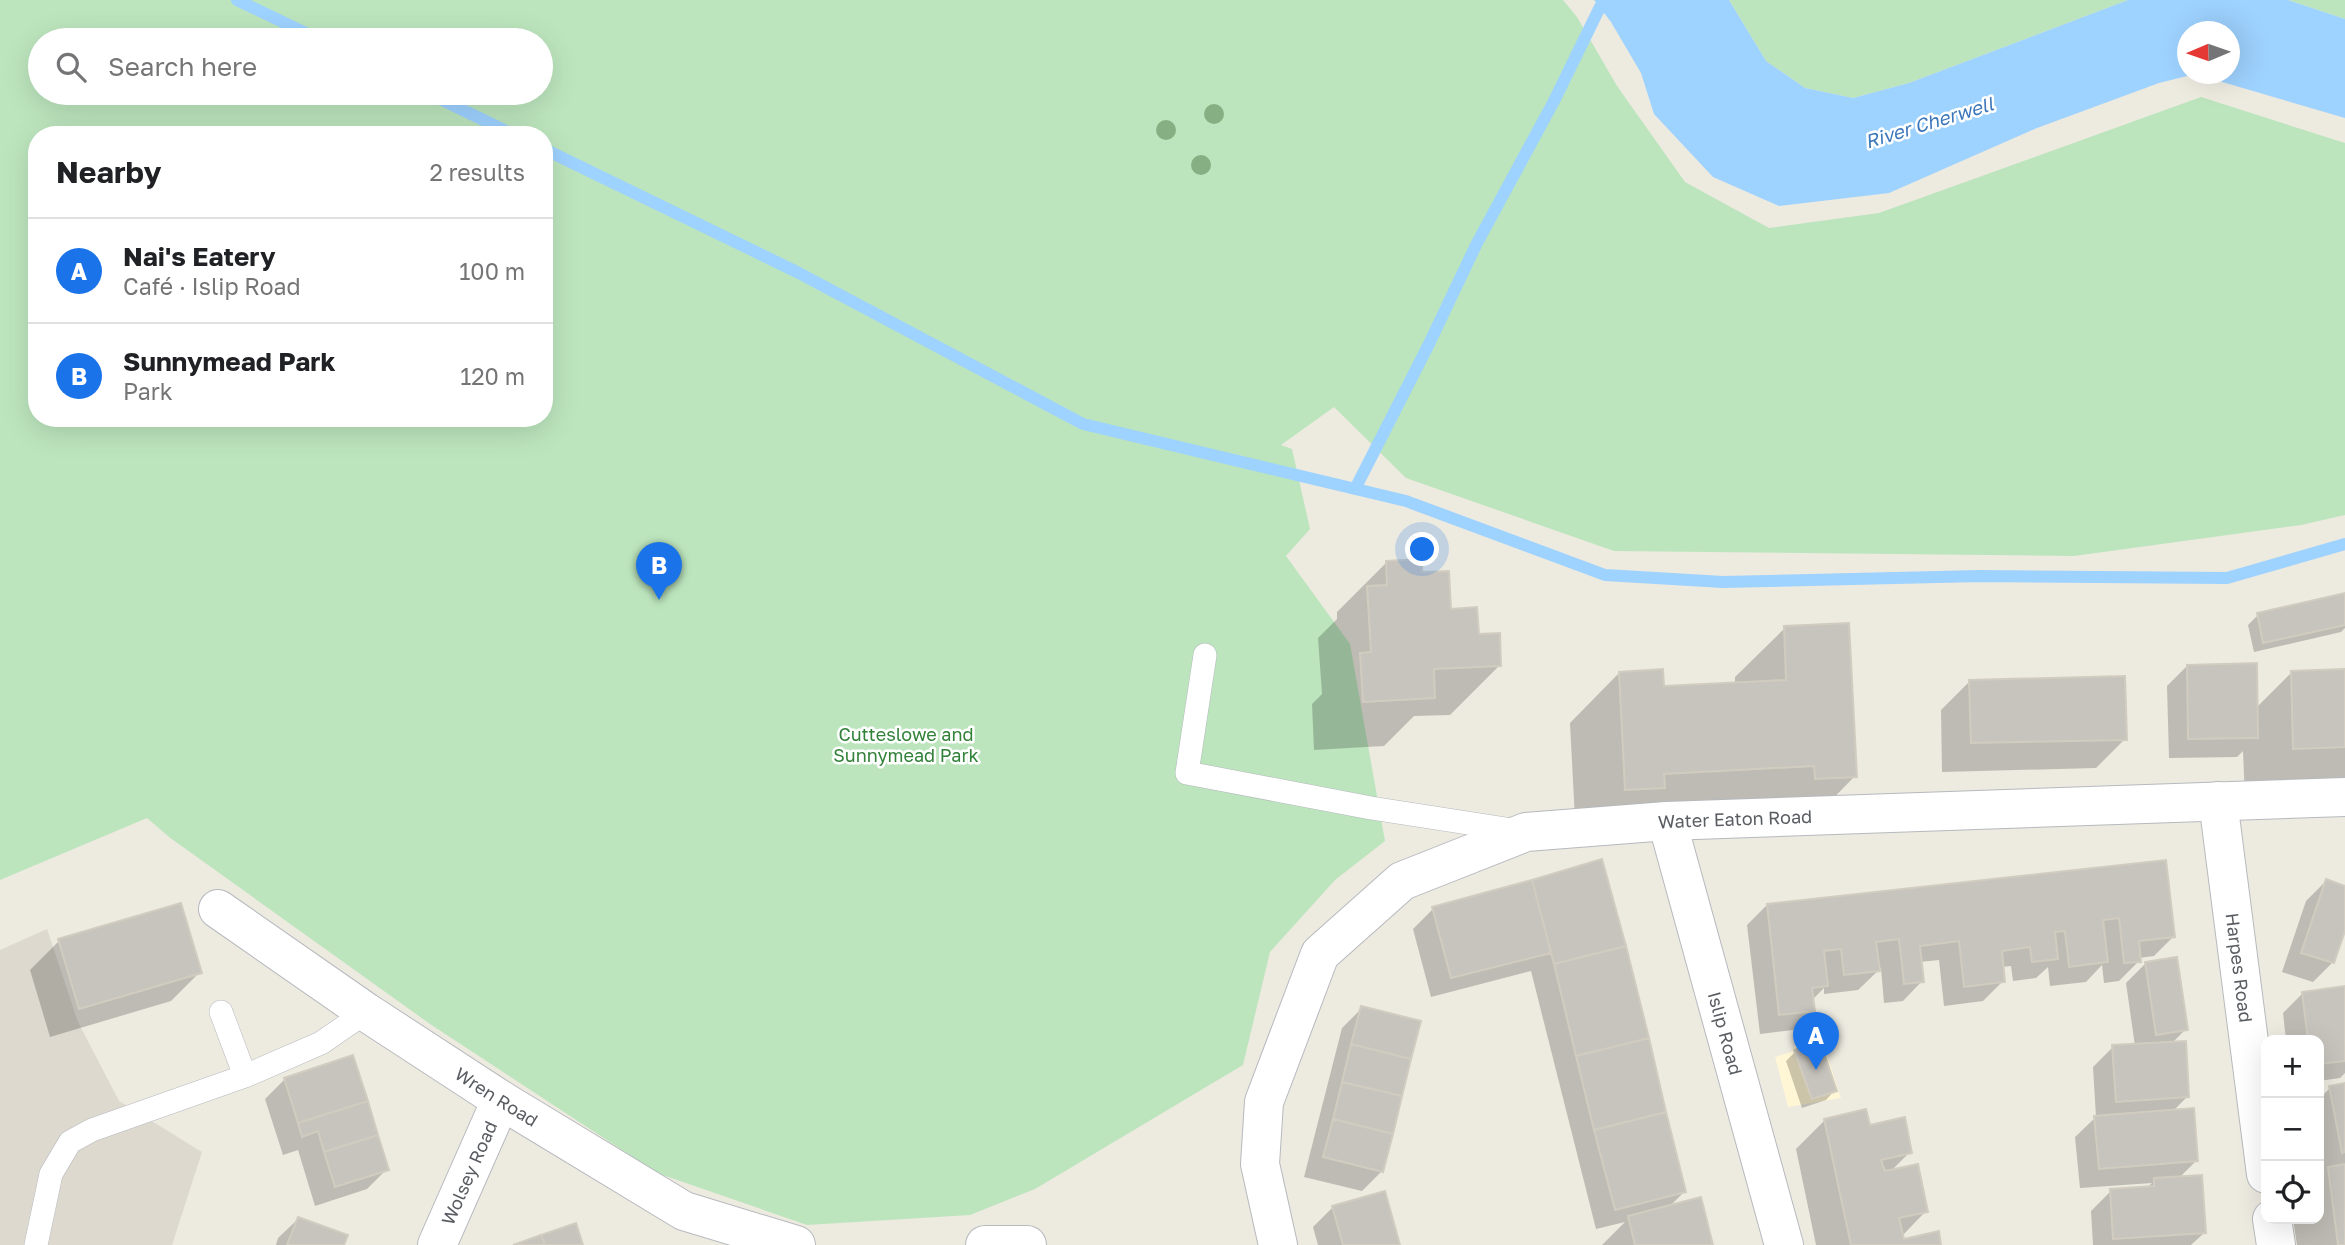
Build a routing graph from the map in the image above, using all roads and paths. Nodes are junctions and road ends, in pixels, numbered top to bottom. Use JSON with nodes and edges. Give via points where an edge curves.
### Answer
{"nodes":[{"id":1,"x":1205,"y":655,"type":"dead end"},
{"id":2,"x":2345,"y":797,"type":"edge"},
{"id":3,"x":2218,"y":801,"type":"junction"},
{"id":4,"x":1667,"y":821,"type":"junction"},
{"id":5,"x":1526,"y":832,"type":"junction"},
{"id":6,"x":218,"y":909,"type":"dead end"},
{"id":7,"x":221,"y":1012,"type":"dead end"},
{"id":8,"x":366,"y":1012,"type":"junction"},
{"id":9,"x":245,"y":1076,"type":"junction"},
{"id":10,"x":501,"y":1100,"type":"junction"},
{"id":11,"x":2264,"y":1161,"type":"edge"},
{"id":12,"x":2273,"y":1224,"type":"edge"},
{"id":13,"x":36,"y":1245,"type":"edge"},
{"id":14,"x":437,"y":1245,"type":"edge"},
{"id":15,"x":796,"y":1245,"type":"edge"},
{"id":16,"x":985,"y":1245,"type":"edge"},
{"id":17,"x":1027,"y":1245,"type":"edge"},
{"id":18,"x":1278,"y":1245,"type":"edge"},
{"id":19,"x":1784,"y":1245,"type":"edge"},
{"id":20,"x":2276,"y":1245,"type":"edge"}],
"edges":[{"from":1,"to":5,"type":"lane","via":[[1187,773]]},
{"from":2,"to":3,"type":"street","name":"Water Eaton Road"},
{"from":3,"to":4,"type":"street","name":"Water Eaton Road"},
{"from":3,"to":11,"type":"street","name":"Harpes Road"},
{"from":4,"to":5,"type":"street","name":"Water Eaton Road"},
{"from":4,"to":19,"type":"street","name":"Islip Road"},
{"from":5,"to":18,"type":"street","name":"Water Eaton Road","via":[[1402,881],[1320,954],[1264,1102],[1260,1164]]},
{"from":6,"to":8,"type":"street","name":"Wren Road"},
{"from":7,"to":9,"type":"lane"},
{"from":8,"to":9,"type":"lane","via":[[321,1043]]},
{"from":8,"to":10,"type":"street","name":"Wren Road"},
{"from":9,"to":13,"type":"lane","via":[[92,1130],[70,1143],[51,1174]]},
{"from":10,"to":14,"type":"street","name":"Wolsey Road"},
{"from":10,"to":15,"type":"street","name":"Wren Road","via":[[684,1211]]},
{"from":12,"to":20,"type":"street"},
{"from":16,"to":17,"type":"street"}]}
